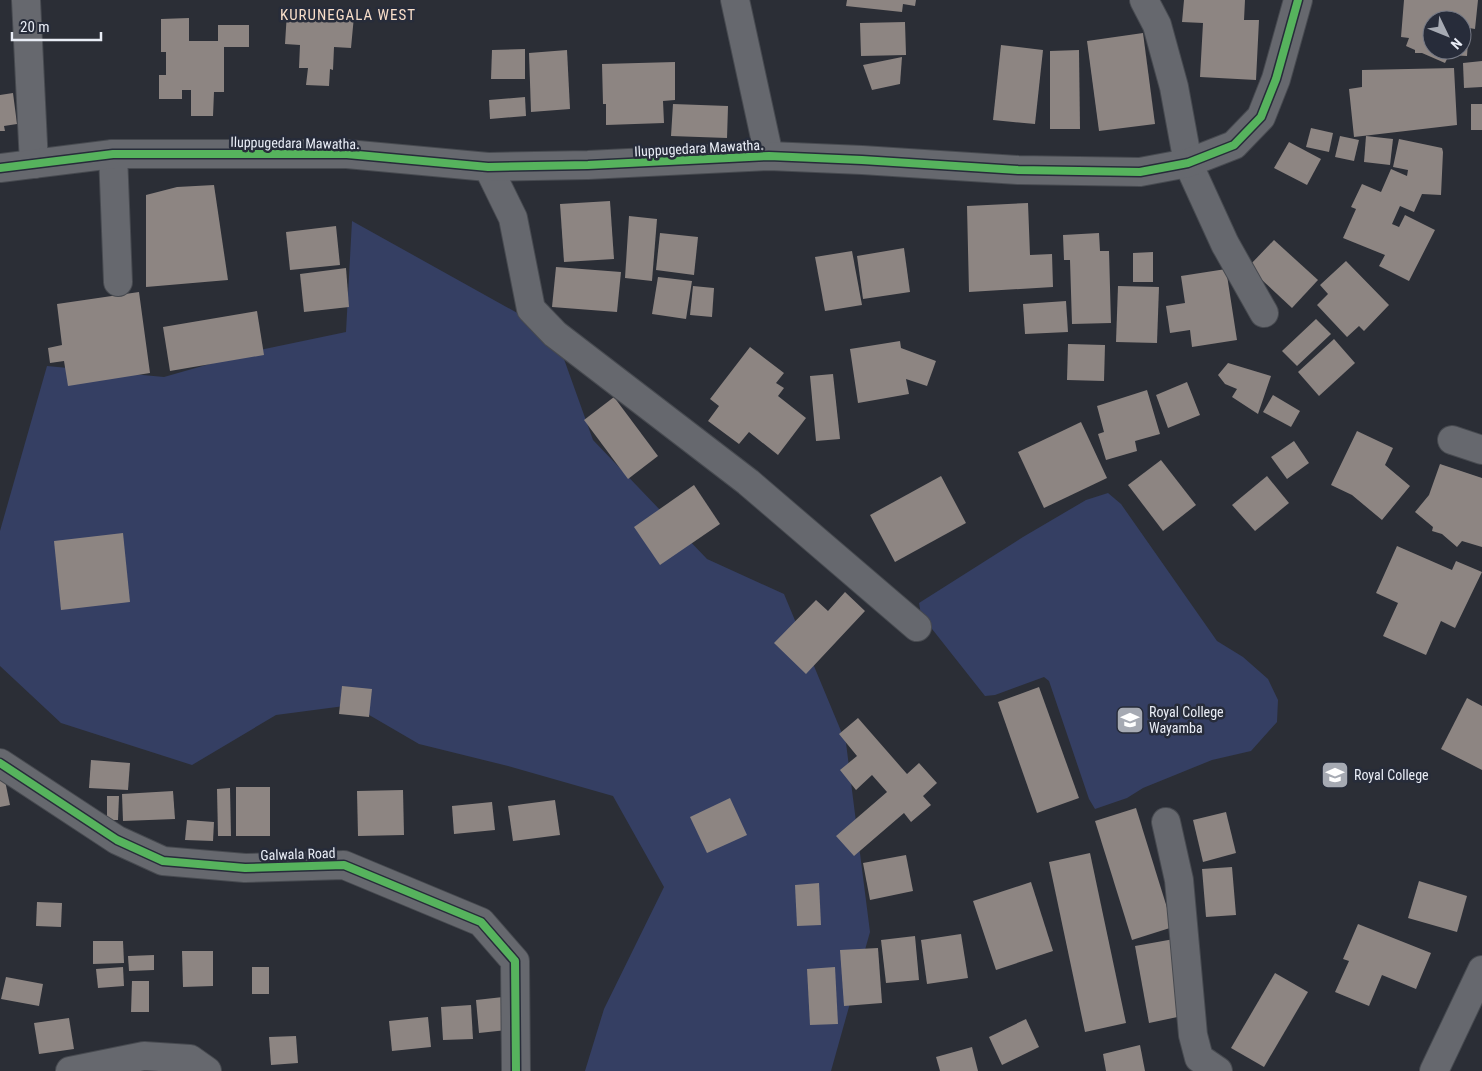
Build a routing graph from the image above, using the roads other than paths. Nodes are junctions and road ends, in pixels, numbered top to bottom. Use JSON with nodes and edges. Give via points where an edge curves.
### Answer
{"nodes":[{"id":1,"x":26,"y":0,"type":"edge"},
{"id":2,"x":735,"y":0,"type":"edge"},
{"id":3,"x":1144,"y":0,"type":"edge"},
{"id":4,"x":1298,"y":0,"type":"edge"},
{"id":5,"x":113,"y":154,"type":"junction"},
{"id":6,"x":769,"y":156,"type":"junction"},
{"id":7,"x":1188,"y":163,"type":"junction"},
{"id":8,"x":34,"y":164,"type":"junction"},
{"id":9,"x":488,"y":167,"type":"junction"},
{"id":10,"x":0,"y":168,"type":"edge"},
{"id":11,"x":118,"y":282,"type":"dead end"},
{"id":12,"x":1264,"y":313,"type":"dead end"},
{"id":13,"x":1452,"y":440,"type":"dead end"},
{"id":14,"x":1482,"y":450,"type":"edge"},
{"id":15,"x":916,"y":627,"type":"dead end"},
{"id":16,"x":0,"y":763,"type":"edge"},
{"id":17,"x":1166,"y":822,"type":"dead end"},
{"id":18,"x":1482,"y":970,"type":"edge"},
{"id":19,"x":70,"y":1071,"type":"edge"},
{"id":20,"x":207,"y":1071,"type":"edge"},
{"id":21,"x":516,"y":1071,"type":"edge"},
{"id":22,"x":1218,"y":1071,"type":"edge"},
{"id":23,"x":1434,"y":1071,"type":"edge"}],
"edges":[{"from":1,"to":8,"type":"street"},
{"from":2,"to":6,"type":"street"},
{"from":3,"to":7,"type":"street","via":[[1157,25],[1174,87]]},
{"from":4,"to":7,"type":"street","name":"Iluppugedara Mawatha.","via":[[1276,79],[1261,116],[1234,145]]},
{"from":5,"to":8,"type":"street","name":"Iluppugedara Mawatha."},
{"from":5,"to":9,"type":"street","name":"Iluppugedara Mawatha.","via":[[347,154]]},
{"from":5,"to":11,"type":"street"},
{"from":6,"to":7,"type":"street","name":"Iluppugedara Mawatha.","via":[[1018,170],[1131,172]]},
{"from":6,"to":9,"type":"street","name":"Iluppugedara Mawatha."},
{"from":7,"to":12,"type":"street","via":[[1225,244]]},
{"from":8,"to":10,"type":"street","name":"Iluppugedara Mawatha."},
{"from":9,"to":15,"type":"street","via":[[513,218],[531,309],[555,334],[748,482]]},
{"from":13,"to":14,"type":"street"},
{"from":16,"to":21,"type":"street","name":"Galwala Road","via":[[117,840],[163,862],[245,868],[344,865],[481,922],[515,961]]},
{"from":17,"to":22,"type":"street","via":[[1179,880],[1194,1035],[1199,1058]]},
{"from":18,"to":23,"type":"street"},
{"from":19,"to":20,"type":"street","via":[[144,1056],[190,1059]]}]}
